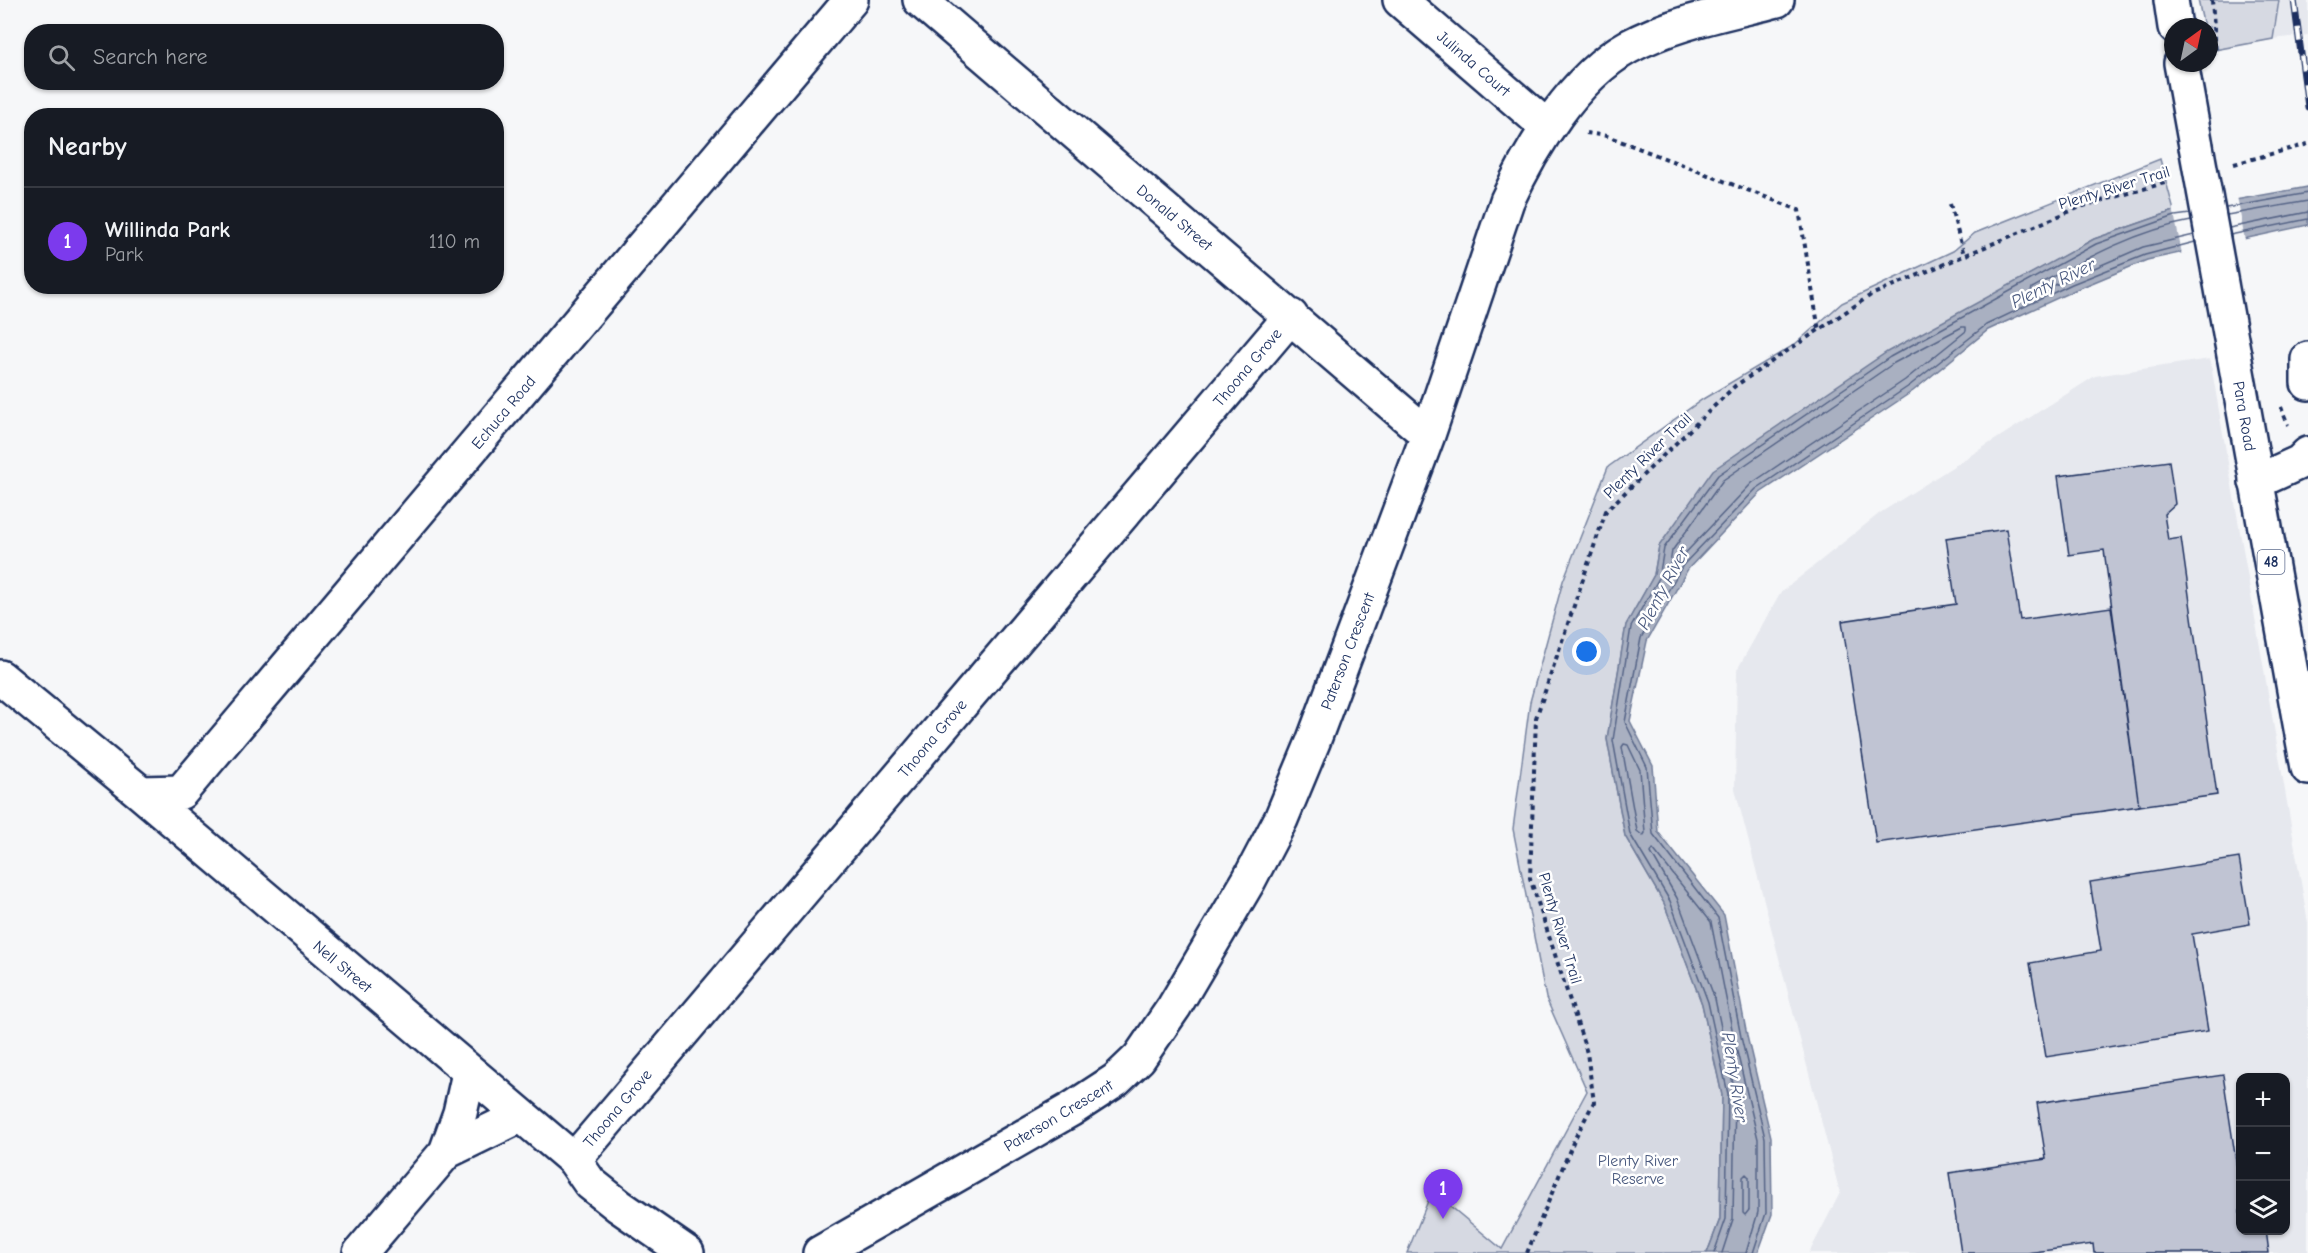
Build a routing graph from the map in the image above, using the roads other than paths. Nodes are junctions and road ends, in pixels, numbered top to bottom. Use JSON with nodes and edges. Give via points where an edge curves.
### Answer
{"nodes":[{"id":1,"x":851,"y":0,"type":"edge"},
{"id":2,"x":920,"y":0,"type":"edge"},
{"id":3,"x":1400,"y":0,"type":"edge"},
{"id":4,"x":1777,"y":0,"type":"edge"},
{"id":5,"x":2170,"y":0,"type":"edge"},
{"id":6,"x":2173,"y":18,"type":"edge"},
{"id":7,"x":2183,"y":72,"type":"edge"},
{"id":8,"x":1547,"y":127,"type":"junction"},
{"id":9,"x":1291,"y":316,"type":"junction"},
{"id":10,"x":2308,"y":359,"type":"edge"},
{"id":11,"x":2308,"y":383,"type":"edge"},
{"id":12,"x":1428,"y":435,"type":"junction"},
{"id":13,"x":2308,"y":454,"type":"edge"},
{"id":14,"x":2256,"y":482,"type":"junction"},
{"id":15,"x":0,"y":677,"type":"edge"},
{"id":16,"x":2308,"y":768,"type":"edge"},
{"id":17,"x":141,"y":793,"type":"junction"},
{"id":18,"x":469,"y":1073,"type":"junction"},
{"id":19,"x":520,"y":1116,"type":"junction"},
{"id":20,"x":446,"y":1152,"type":"junction"},
{"id":21,"x":573,"y":1160,"type":"junction"},
{"id":22,"x":360,"y":1253,"type":"edge"},
{"id":23,"x":687,"y":1253,"type":"edge"},
{"id":24,"x":820,"y":1253,"type":"edge"}],
"edges":[{"from":1,"to":17,"type":"street","name":"Echuca Road","via":[[181,792]]},
{"from":2,"to":9,"type":"street","name":"Donald Street"},
{"from":3,"to":8,"type":"street","name":"Julinda Court"},
{"from":4,"to":8,"type":"street","name":"Paterson Crescent","via":[[1676,27],[1627,48],[1593,73]]},
{"from":5,"to":6,"type":"street"},
{"from":7,"to":14,"type":"street","name":"Para Road","number":"48","bridge":true},
{"from":8,"to":12,"type":"street","name":"Paterson Crescent","via":[[1507,201]]},
{"from":9,"to":12,"type":"street","name":"Donald Street"},
{"from":9,"to":21,"type":"street","name":"Thoona Grove"},
{"from":10,"to":11,"type":"street"},
{"from":12,"to":24,"type":"street","name":"Paterson Crescent","via":[[1281,819],[1174,1007],[1139,1058],[1116,1080],[1070,1110]]},
{"from":13,"to":14,"type":"street","via":[[2300,462]]},
{"from":14,"to":16,"type":"street","name":"Para Road","number":"48"},
{"from":15,"to":17,"type":"street","name":"Nell Street"},
{"from":17,"to":18,"type":"street","name":"Nell Street"},
{"from":18,"to":19,"type":"street","name":"Nell Street"},
{"from":18,"to":20,"type":"street"},
{"from":19,"to":20,"type":"street"},
{"from":19,"to":21,"type":"street","name":"Nell Street"},
{"from":20,"to":22,"type":"street"},
{"from":21,"to":23,"type":"street","name":"Nell Street","via":[[604,1195]]}]}
